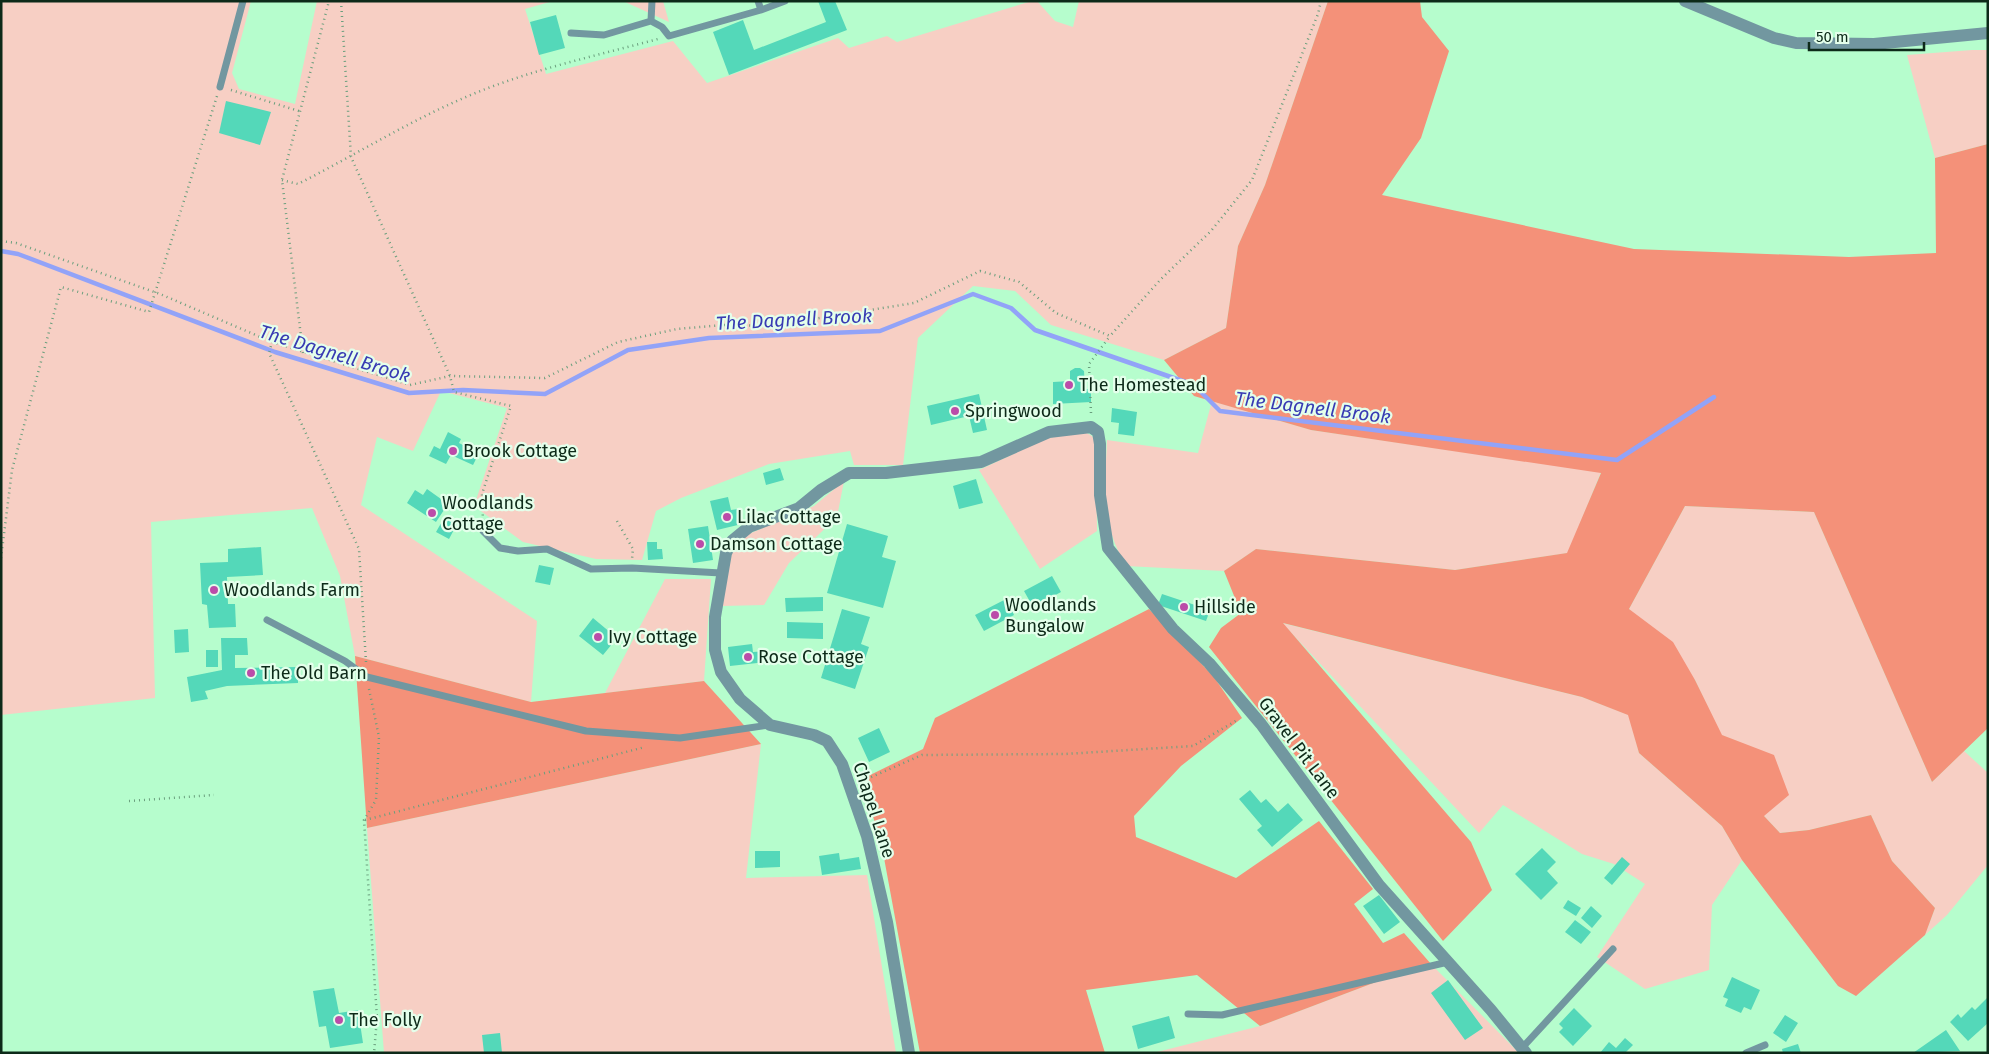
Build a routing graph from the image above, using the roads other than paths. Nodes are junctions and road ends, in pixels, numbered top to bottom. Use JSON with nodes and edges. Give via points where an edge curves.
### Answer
{"nodes":[{"id":1,"x":243,"y":1,"type":"edge"},
{"id":2,"x":652,"y":1,"type":"edge"},
{"id":3,"x":758,"y":1,"type":"edge"},
{"id":4,"x":785,"y":1,"type":"edge"},
{"id":5,"x":1685,"y":1,"type":"edge"},
{"id":6,"x":761,"y":10,"type":"junction"},
{"id":7,"x":651,"y":20,"type":"junction"},
{"id":8,"x":571,"y":32,"type":"dead end"},
{"id":9,"x":1988,"y":33,"type":"edge"},
{"id":10,"x":220,"y":87,"type":"road end"},
{"id":11,"x":1100,"y":444,"type":"joint"},
{"id":12,"x":483,"y":531,"type":"road end"},
{"id":13,"x":721,"y":573,"type":"junction"},
{"id":14,"x":267,"y":620,"type":"dead end"},
{"id":15,"x":770,"y":725,"type":"junction"},
{"id":16,"x":1613,"y":949,"type":"dead end"},
{"id":17,"x":1448,"y":962,"type":"junction"},
{"id":18,"x":1188,"y":1014,"type":"dead end"},
{"id":19,"x":1765,"y":1045,"type":"dead end"},
{"id":20,"x":1524,"y":1051,"type":"edge"},
{"id":21,"x":909,"y":1053,"type":"edge"},
{"id":22,"x":1746,"y":1053,"type":"edge"}],
"edges":[{"from":1,"to":10,"type":"lane"},
{"from":2,"to":7,"type":"lane"},
{"from":3,"to":6,"type":"lane"},
{"from":4,"to":6,"type":"lane"},
{"from":5,"to":9,"type":"street","via":[[1774,38],[1796,43],[1874,44]]},
{"from":6,"to":7,"type":"lane","via":[[669,36]]},
{"from":7,"to":8,"type":"lane","via":[[604,35]]},
{"from":11,"to":13,"type":"street","name":"Chapel Lane","via":[[1098,432],[1091,427],[1048,432],[981,462],[849,474],[821,490],[799,508],[750,526],[732,541]]},
{"from":11,"to":17,"type":"street","name":"Gravel Pit Lane","via":[[1100,495],[1108,548],[1173,629],[1209,663],[1251,712],[1379,885]]},
{"from":12,"to":13,"type":"lane","via":[[500,548],[518,552],[547,550],[591,569]]},
{"from":13,"to":15,"type":"street","name":"Chapel Lane","via":[[715,617],[717,660],[721,672],[740,699]]},
{"from":14,"to":15,"type":"lane","via":[[367,676],[586,731],[680,738]]},
{"from":15,"to":21,"type":"street","name":"Chapel Lane","via":[[827,742],[842,764],[867,836],[887,922]]},
{"from":16,"to":20,"type":"lane"},
{"from":17,"to":18,"type":"lane","via":[[1222,1015]]},
{"from":17,"to":20,"type":"street","name":"Gravel Pit Lane"},
{"from":19,"to":22,"type":"lane"}]}
